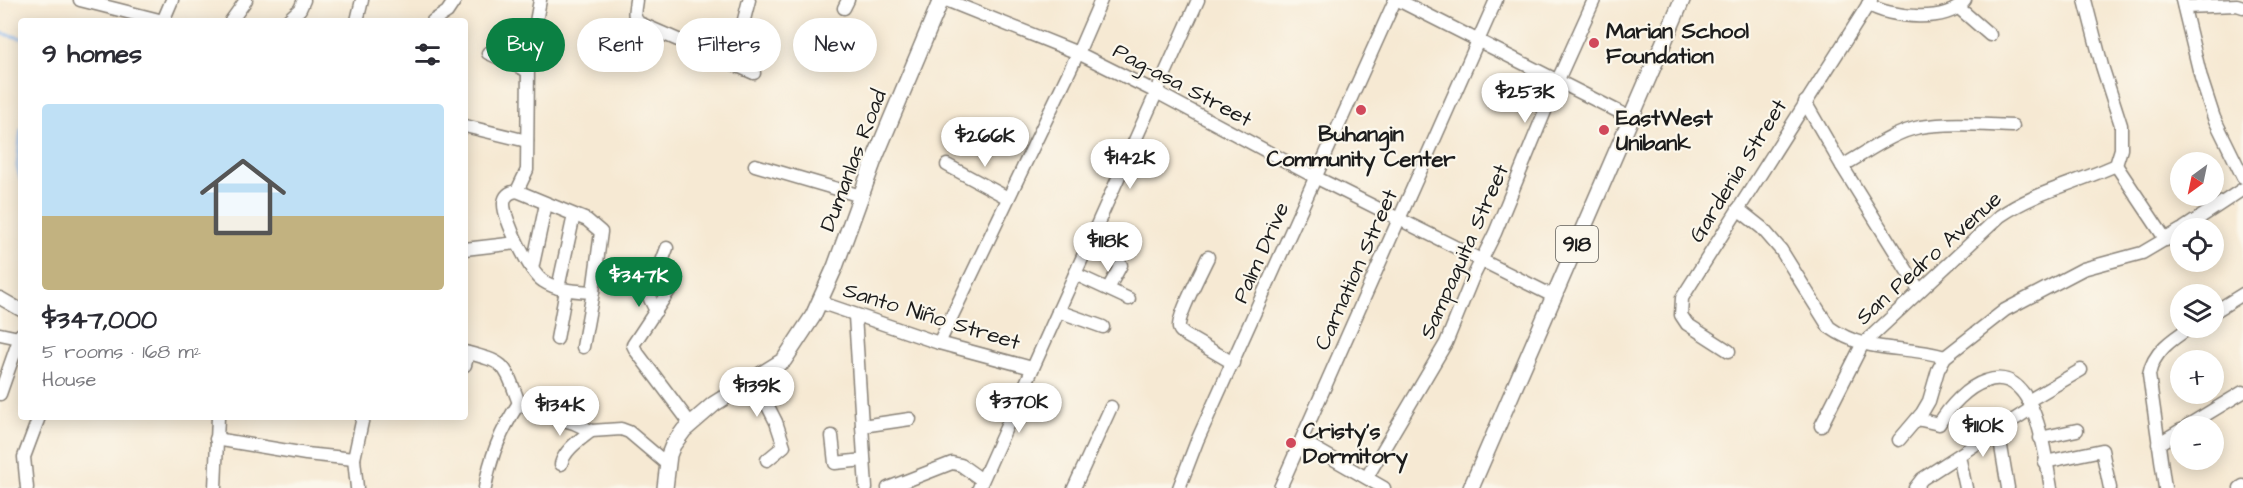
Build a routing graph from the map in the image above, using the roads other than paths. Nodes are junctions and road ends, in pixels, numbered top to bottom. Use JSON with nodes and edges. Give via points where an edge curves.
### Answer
{"nodes":[{"id":1,"x":80,"y":0,"type":"edge"},
{"id":2,"x":172,"y":0,"type":"edge"},
{"id":3,"x":246,"y":0,"type":"edge"},
{"id":4,"x":304,"y":0,"type":"edge"},
{"id":5,"x":362,"y":0,"type":"edge"},
{"id":6,"x":455,"y":0,"type":"edge"},
{"id":7,"x":540,"y":0,"type":"edge"},
{"id":8,"x":636,"y":0,"type":"edge"},
{"id":9,"x":749,"y":0,"type":"edge"},
{"id":10,"x":940,"y":0,"type":"edge"},
{"id":11,"x":946,"y":0,"type":"edge"},
{"id":12,"x":1101,"y":0,"type":"edge"},
{"id":13,"x":1198,"y":0,"type":"edge"},
{"id":14,"x":1396,"y":0,"type":"edge"},
{"id":15,"x":1496,"y":0,"type":"edge"},
{"id":16,"x":1594,"y":0,"type":"edge"},
{"id":17,"x":1682,"y":0,"type":"edge"},
{"id":18,"x":2085,"y":0,"type":"edge"},
{"id":19,"x":1870,"y":2,"type":"edge"},
{"id":20,"x":1962,"y":4,"type":"edge"},
{"id":21,"x":2183,"y":4,"type":"edge"},
{"id":22,"x":122,"y":5,"type":"edge"},
{"id":23,"x":2243,"y":7,"type":"edge"},
{"id":24,"x":155,"y":18,"type":"edge"},
{"id":25,"x":164,"y":18,"type":"edge"},
{"id":26,"x":233,"y":18,"type":"edge"},
{"id":27,"x":290,"y":18,"type":"edge"},
{"id":28,"x":358,"y":18,"type":"edge"},
{"id":29,"x":438,"y":18,"type":"edge"},
{"id":30,"x":537,"y":18,"type":"edge"},
{"id":31,"x":745,"y":18,"type":"edge"},
{"id":32,"x":1990,"y":35,"type":"dead end"},
{"id":33,"x":676,"y":39,"type":"edge"},
{"id":34,"x":1479,"y":41,"type":"junction"},
{"id":35,"x":1078,"y":53,"type":"junction"},
{"id":36,"x":528,"y":72,"type":"edge"},
{"id":37,"x":1557,"y":82,"type":"junction"},
{"id":38,"x":1158,"y":93,"type":"junction"},
{"id":39,"x":1805,"y":102,"type":"junction"},
{"id":40,"x":1631,"y":118,"type":"junction"},
{"id":41,"x":2013,"y":126,"type":"dead end"},
{"id":42,"x":468,"y":127,"type":"edge"},
{"id":43,"x":527,"y":141,"type":"junction"},
{"id":44,"x":755,"y":165,"type":"dead end"},
{"id":45,"x":947,"y":165,"type":"dead end"},
{"id":46,"x":2116,"y":165,"type":"junction"},
{"id":47,"x":1842,"y":166,"type":"junction"},
{"id":48,"x":2243,"y":177,"type":"edge"},
{"id":49,"x":1317,"y":178,"type":"junction"},
{"id":50,"x":2243,"y":189,"type":"edge"},
{"id":51,"x":517,"y":192,"type":"junction"},
{"id":52,"x":861,"y":196,"type":"junction"},
{"id":53,"x":1008,"y":198,"type":"junction"},
{"id":54,"x":546,"y":204,"type":"junction"},
{"id":55,"x":1738,"y":209,"type":"junction"},
{"id":56,"x":574,"y":215,"type":"junction"},
{"id":57,"x":2199,"y":218,"type":"edge"},
{"id":58,"x":1400,"y":219,"type":"junction"},
{"id":59,"x":2170,"y":237,"type":"edge"},
{"id":60,"x":2166,"y":240,"type":"junction"},
{"id":61,"x":518,"y":243,"type":"junction"},
{"id":62,"x":667,"y":248,"type":"dead end"},
{"id":63,"x":468,"y":249,"type":"edge"},
{"id":64,"x":1208,"y":257,"type":"dead end"},
{"id":65,"x":1482,"y":260,"type":"junction"},
{"id":66,"x":1121,"y":265,"type":"dead end"},
{"id":67,"x":532,"y":269,"type":"junction"},
{"id":68,"x":1075,"y":274,"type":"junction"},
{"id":69,"x":674,"y":283,"type":"dead end"},
{"id":70,"x":562,"y":289,"type":"junction"},
{"id":71,"x":1108,"y":289,"type":"junction"},
{"id":72,"x":1919,"y":290,"type":"junction"},
{"id":73,"x":593,"y":292,"type":"junction"},
{"id":74,"x":2243,"y":294,"type":"edge"},
{"id":75,"x":1555,"y":297,"type":"junction"},
{"id":76,"x":0,"y":298,"type":"edge"},
{"id":77,"x":1129,"y":299,"type":"dead end"},
{"id":78,"x":819,"y":302,"type":"junction"},
{"id":79,"x":2224,"y":306,"type":"edge"},
{"id":80,"x":18,"y":308,"type":"edge"},
{"id":81,"x":656,"y":311,"type":"junction"},
{"id":82,"x":1058,"y":311,"type":"junction"},
{"id":83,"x":855,"y":316,"type":"junction"},
{"id":84,"x":1103,"y":327,"type":"dead end"},
{"id":85,"x":0,"y":334,"type":"edge"},
{"id":86,"x":18,"y":336,"type":"edge"},
{"id":87,"x":2175,"y":338,"type":"edge"},
{"id":88,"x":556,"y":339,"type":"dead end"},
{"id":89,"x":18,"y":342,"type":"edge"},
{"id":90,"x":939,"y":343,"type":"junction"},
{"id":91,"x":1862,"y":345,"type":"junction"},
{"id":92,"x":583,"y":347,"type":"dead end"},
{"id":93,"x":1729,"y":351,"type":"dead end"},
{"id":94,"x":468,"y":357,"type":"edge"},
{"id":95,"x":1945,"y":357,"type":"junction"},
{"id":96,"x":1233,"y":363,"type":"junction"},
{"id":97,"x":1032,"y":368,"type":"junction"},
{"id":98,"x":2080,"y":370,"type":"dead end"},
{"id":99,"x":754,"y":379,"type":"junction"},
{"id":100,"x":2243,"y":392,"type":"edge"},
{"id":101,"x":0,"y":394,"type":"edge"},
{"id":102,"x":519,"y":403,"type":"junction"},
{"id":103,"x":2030,"y":404,"type":"junction"},
{"id":104,"x":1111,"y":407,"type":"dead end"},
{"id":105,"x":2203,"y":416,"type":"edge"},
{"id":106,"x":910,"y":419,"type":"dead end"},
{"id":107,"x":1917,"y":419,"type":"junction"},
{"id":108,"x":38,"y":420,"type":"edge"},
{"id":109,"x":219,"y":420,"type":"edge"},
{"id":110,"x":362,"y":420,"type":"edge"},
{"id":111,"x":690,"y":423,"type":"junction"},
{"id":112,"x":862,"y":426,"type":"junction"},
{"id":113,"x":1821,"y":426,"type":"dead end"},
{"id":114,"x":1998,"y":429,"type":"junction"},
{"id":115,"x":2077,"y":430,"type":"dead end"},
{"id":116,"x":591,"y":431,"type":"junction"},
{"id":117,"x":832,"y":436,"type":"dead end"},
{"id":118,"x":2170,"y":437,"type":"edge"},
{"id":119,"x":2040,"y":438,"type":"junction"},
{"id":120,"x":216,"y":439,"type":"junction"},
{"id":121,"x":1899,"y":440,"type":"dead end"},
{"id":122,"x":1302,"y":441,"type":"junction"},
{"id":123,"x":2158,"y":444,"type":"junction"},
{"id":124,"x":1959,"y":456,"type":"junction"},
{"id":125,"x":354,"y":459,"type":"junction"},
{"id":126,"x":767,"y":460,"type":"dead end"},
{"id":127,"x":864,"y":460,"type":"junction"},
{"id":128,"x":2045,"y":462,"type":"junction"},
{"id":129,"x":561,"y":464,"type":"dead end"},
{"id":130,"x":668,"y":465,"type":"junction"},
{"id":131,"x":1367,"y":477,"type":"junction"},
{"id":132,"x":980,"y":484,"type":"edge"},
{"id":133,"x":27,"y":488,"type":"edge"},
{"id":134,"x":215,"y":488,"type":"edge"},
{"id":135,"x":357,"y":488,"type":"edge"},
{"id":136,"x":485,"y":488,"type":"edge"},
{"id":137,"x":665,"y":488,"type":"edge"},
{"id":138,"x":866,"y":488,"type":"edge"},
{"id":139,"x":888,"y":488,"type":"edge"},
{"id":140,"x":1074,"y":488,"type":"edge"},
{"id":141,"x":1179,"y":488,"type":"edge"},
{"id":142,"x":1280,"y":488,"type":"edge"},
{"id":143,"x":1384,"y":488,"type":"edge"},
{"id":144,"x":1471,"y":488,"type":"edge"},
{"id":145,"x":1915,"y":488,"type":"edge"},
{"id":146,"x":1966,"y":488,"type":"edge"},
{"id":147,"x":2008,"y":488,"type":"edge"},
{"id":148,"x":2051,"y":488,"type":"edge"},
{"id":149,"x":2110,"y":488,"type":"edge"},
{"id":150,"x":2165,"y":488,"type":"edge"}],
"edges":[{"from":1,"to":22,"type":"street"},
{"from":2,"to":25,"type":"street"},
{"from":3,"to":26,"type":"street"},
{"from":4,"to":27,"type":"street"},
{"from":5,"to":28,"type":"street"},
{"from":6,"to":29,"type":"street"},
{"from":7,"to":30,"type":"street"},
{"from":8,"to":33,"type":"street","via":[[634,14],[639,23]]},
{"from":9,"to":31,"type":"street"},
{"from":10,"to":52,"type":"main road","name":"Dumanlas Road"},
{"from":11,"to":35,"type":"street","name":"Pag-asa Street"},
{"from":12,"to":35,"type":"street"},
{"from":13,"to":38,"type":"street"},
{"from":14,"to":34,"type":"street"},
{"from":14,"to":49,"type":"street","name":"Palm Drive"},
{"from":15,"to":34,"type":"street","name":"Carnation Street"},
{"from":16,"to":37,"type":"street","name":"Sampaguita Street"},
{"from":17,"to":40,"type":"main road","number":"918"},
{"from":18,"to":46,"type":"street","via":[[2121,125]]},
{"from":19,"to":20,"type":"street","via":[[1886,13],[1935,16],[1947,14]]},
{"from":19,"to":39,"type":"street","name":"Gardenia Street"},
{"from":20,"to":32,"type":"street"},
{"from":21,"to":23,"type":"street"},
{"from":21,"to":48,"type":"street","via":[[2214,118]]},
{"from":22,"to":24,"type":"street"},
{"from":34,"to":37,"type":"street"},
{"from":34,"to":58,"type":"street","name":"Carnation Street"},
{"from":35,"to":38,"type":"street","name":"Pag-asa Street"},
{"from":35,"to":53,"type":"street"},
{"from":36,"to":43,"type":"street"},
{"from":37,"to":40,"type":"street"},
{"from":37,"to":65,"type":"street","name":"Sampaguita Street"},
{"from":38,"to":49,"type":"street","name":"Pag-asa Street"},
{"from":38,"to":68,"type":"street"},
{"from":39,"to":47,"type":"street"},
{"from":39,"to":55,"type":"street","name":"Gardenia Street"},
{"from":40,"to":75,"type":"main road","number":"918"},
{"from":41,"to":47,"type":"street","via":[[1919,127]]},
{"from":42,"to":43,"type":"street"},
{"from":43,"to":51,"type":"street","via":[[527,170]]},
{"from":44,"to":52,"type":"street"},
{"from":45,"to":53,"type":"street"},
{"from":46,"to":60,"type":"street"},
{"from":46,"to":72,"type":"street","name":"San Pedro Avenue","via":[[2020,202]]},
{"from":47,"to":72,"type":"street"},
{"from":49,"to":58,"type":"street","name":"Pag-asa Street"},
{"from":49,"to":96,"type":"street","name":"Palm Drive"},
{"from":50,"to":57,"type":"street"},
{"from":51,"to":54,"type":"street"},
{"from":51,"to":61,"type":"street","via":[[508,195],[504,203]]},
{"from":52,"to":78,"type":"main road","name":"Dumanlas Road"},
{"from":53,"to":90,"type":"street"},
{"from":54,"to":56,"type":"street"},
{"from":54,"to":67,"type":"street"},
{"from":55,"to":91,"type":"street","via":[[1781,250],[1829,327]]},
{"from":55,"to":93,"type":"street","name":"Gardenia Street","via":[[1682,298],[1681,315],[1687,324]]},
{"from":56,"to":70,"type":"street"},
{"from":56,"to":73,"type":"street","via":[[594,224],[601,232]]},
{"from":58,"to":65,"type":"street","name":"Pag-asa Street"},
{"from":58,"to":122,"type":"street","name":"Carnation Street"},
{"from":59,"to":60,"type":"street"},
{"from":60,"to":95,"type":"street","via":[[2142,253],[2083,269],[2047,286],[2005,310]]},
{"from":61,"to":63,"type":"street"},
{"from":61,"to":67,"type":"street"},
{"from":62,"to":81,"type":"street","via":[[650,299]]},
{"from":64,"to":96,"type":"street","via":[[1184,310],[1180,331]]},
{"from":65,"to":75,"type":"street","name":"Pag-asa Street"},
{"from":65,"to":131,"type":"street","name":"Sampaguita Street","via":[[1439,356]]},
{"from":66,"to":71,"type":"street"},
{"from":67,"to":70,"type":"street","via":[[541,280]]},
{"from":68,"to":71,"type":"street"},
{"from":68,"to":82,"type":"street"},
{"from":69,"to":81,"type":"street"},
{"from":70,"to":73,"type":"street"},
{"from":70,"to":88,"type":"street"},
{"from":71,"to":77,"type":"street"},
{"from":72,"to":91,"type":"street","name":"San Pedro Avenue"},
{"from":73,"to":92,"type":"street"},
{"from":74,"to":79,"type":"street"},
{"from":75,"to":144,"type":"main road","number":"918"},
{"from":76,"to":80,"type":"street"},
{"from":78,"to":83,"type":"street","name":"Santo Niño Street"},
{"from":78,"to":99,"type":"main road","name":"Dumanlas Road","via":[[791,351]]},
{"from":81,"to":111,"type":"street","via":[[636,339],[634,349]]},
{"from":82,"to":84,"type":"street"},
{"from":82,"to":97,"type":"street"},
{"from":83,"to":90,"type":"street","name":"Santo Niño Street"},
{"from":83,"to":112,"type":"street"},
{"from":85,"to":86,"type":"street"},
{"from":87,"to":123,"type":"street","via":[[2150,366]]},
{"from":89,"to":101,"type":"street"},
{"from":90,"to":97,"type":"street","name":"Santo Niño Street"},
{"from":91,"to":95,"type":"street"},
{"from":91,"to":113,"type":"street","name":"San Pedro Avenue"},
{"from":94,"to":102,"type":"street","via":[[495,360],[504,366]]},
{"from":95,"to":107,"type":"street","via":[[1929,401]]},
{"from":96,"to":141,"type":"street","name":"Palm Drive"},
{"from":97,"to":132,"type":"street"},
{"from":98,"to":103,"type":"street"},
{"from":99,"to":111,"type":"main road","name":"Dumanlas Road"},
{"from":99,"to":126,"type":"street","via":[[776,422],[783,446]]},
{"from":100,"to":105,"type":"street"},
{"from":102,"to":116,"type":"street"},
{"from":102,"to":136,"type":"street","via":[[494,447]]},
{"from":103,"to":107,"type":"street","via":[[2012,382],[1995,378],[1971,388],[1939,424]]},
{"from":103,"to":114,"type":"street"},
{"from":103,"to":119,"type":"street"},
{"from":104,"to":140,"type":"street"},
{"from":106,"to":112,"type":"street"},
{"from":107,"to":121,"type":"street"},
{"from":108,"to":133,"type":"street","via":[[24,457]]},
{"from":109,"to":120,"type":"street"},
{"from":110,"to":125,"type":"street"},
{"from":111,"to":130,"type":"main road","name":"Dumanlas Road","via":[[673,445]]},
{"from":112,"to":127,"type":"street"},
{"from":114,"to":124,"type":"street"},
{"from":114,"to":147,"type":"street"},
{"from":115,"to":119,"type":"street"},
{"from":116,"to":129,"type":"street","via":[[568,451]]},
{"from":116,"to":130,"type":"street","via":[[629,432]]},
{"from":117,"to":127,"type":"street","via":[[835,463]]},
{"from":118,"to":123,"type":"street"},
{"from":119,"to":128,"type":"street"},
{"from":120,"to":125,"type":"street"},
{"from":120,"to":134,"type":"street"},
{"from":122,"to":131,"type":"street"},
{"from":122,"to":142,"type":"street","name":"Carnation Street"},
{"from":123,"to":150,"type":"street"},
{"from":124,"to":145,"type":"street","via":[[1922,479]]},
{"from":124,"to":146,"type":"street"},
{"from":125,"to":135,"type":"street"},
{"from":127,"to":138,"type":"street"},
{"from":128,"to":148,"type":"street"},
{"from":128,"to":149,"type":"street","via":[[2102,450]]},
{"from":130,"to":137,"type":"main road","name":"Dumanlas Road"},
{"from":131,"to":143,"type":"street"},
{"from":132,"to":139,"type":"street","via":[[961,465],[952,463]]}]}
